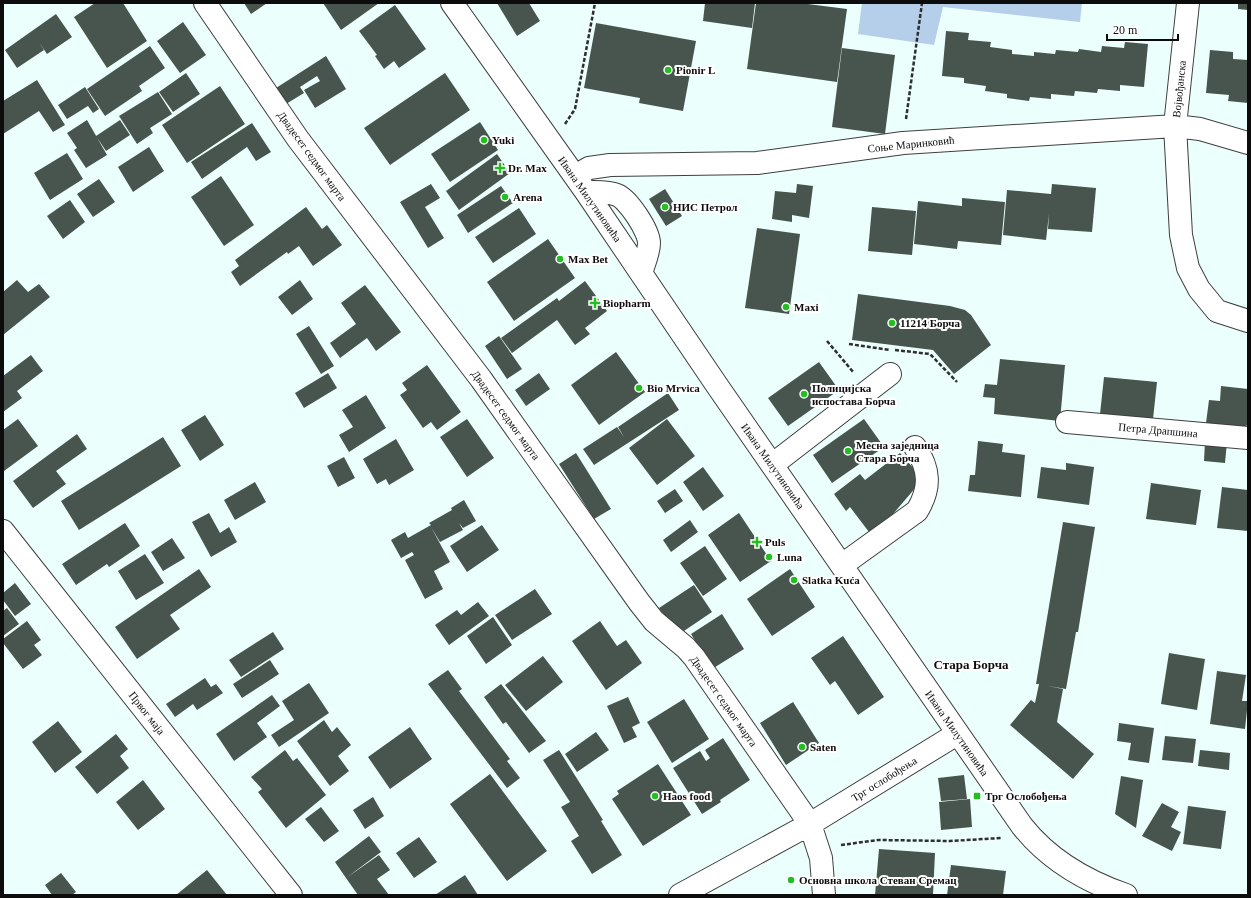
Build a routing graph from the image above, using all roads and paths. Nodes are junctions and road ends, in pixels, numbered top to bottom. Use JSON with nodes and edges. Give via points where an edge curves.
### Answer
{"nodes":[{"id":1,"x":205,"y":3,"type":"edge"},
{"id":2,"x":452,"y":3,"type":"edge"},
{"id":3,"x":595,"y":3,"type":"edge"},
{"id":4,"x":922,"y":3,"type":"edge"},
{"id":5,"x":1188,"y":3,"type":"edge"},
{"id":6,"x":1175,"y":126,"type":"junction"},
{"id":7,"x":547,"y":136,"type":"junction"},
{"id":8,"x":903,"y":143,"type":"junction"},
{"id":9,"x":1248,"y":143,"type":"edge"},
{"id":10,"x":580,"y":184,"type":"junction"},
{"id":11,"x":1248,"y":321,"type":"edge"},
{"id":12,"x":827,"y":341,"type":"dead end"},
{"id":13,"x":849,"y":344,"type":"dead end"},
{"id":14,"x":890,"y":374,"type":"dead end"},
{"id":15,"x":957,"y":382,"type":"dead end"},
{"id":16,"x":868,"y":389,"type":"junction"},
{"id":17,"x":1067,"y":422,"type":"dead end"},
{"id":18,"x":1248,"y":438,"type":"edge"},
{"id":19,"x":915,"y":447,"type":"dead end"},
{"id":20,"x":772,"y":465,"type":"junction"},
{"id":21,"x":3,"y":531,"type":"edge"},
{"id":22,"x":842,"y":565,"type":"junction"},
{"id":23,"x":957,"y":734,"type":"junction"},
{"id":24,"x":810,"y":824,"type":"junction"},
{"id":25,"x":1027,"y":832,"type":"junction"},
{"id":26,"x":819,"y":849,"type":"junction"},
{"id":27,"x":291,"y":895,"type":"edge"},
{"id":28,"x":680,"y":895,"type":"edge"},
{"id":29,"x":824,"y":895,"type":"edge"},
{"id":30,"x":1126,"y":895,"type":"edge"}],
"edges":[{"from":1,"to":24,"type":"street","name":"Двадесет седмог марта","via":[[298,139],[481,380],[639,602],[654,621],[694,657]]},
{"from":2,"to":7,"type":"street","name":"Ивана Милутиновића"},
{"from":3,"to":7,"type":"path","via":[[575,109],[565,125]]},
{"from":4,"to":8,"type":"path"},
{"from":5,"to":6,"type":"street","name":"Војвођанска"},
{"from":6,"to":8,"type":"street","name":"Соње Маринковић"},
{"from":6,"to":9,"type":"street","name":"Соње Маринковић","via":[[1200,129]]},
{"from":6,"to":11,"type":"street","name":"Војвођанска","via":[[1181,235],[1188,268],[1199,289],[1217,311]]},
{"from":7,"to":10,"type":"street","name":"Ивана Милутиновића"},
{"from":8,"to":10,"type":"street","name":"Соње Маринковић","via":[[733,165],[598,166],[589,168]]},
{"from":10,"to":20,"type":"street","name":"Ивана Милутиновића"},
{"from":12,"to":16,"type":"path"},
{"from":13,"to":15,"type":"path","via":[[930,354]]},
{"from":14,"to":16,"type":"street"},
{"from":16,"to":20,"type":"street"},
{"from":17,"to":18,"type":"street","name":"Петра Драпшина"},
{"from":19,"to":22,"type":"street","via":[[924,462],[927,475],[924,500],[917,511]]},
{"from":20,"to":22,"type":"street","name":"Ивана Милутиновића"},
{"from":21,"to":27,"type":"street","name":"Првог маја"},
{"from":22,"to":23,"type":"street","name":"Ивана Милутиновића"},
{"from":23,"to":24,"type":"street","name":"Трг ослобођења"},
{"from":23,"to":25,"type":"street","name":"Ивана Милутиновића"},
{"from":24,"to":26,"type":"street"},
{"from":24,"to":28,"type":"street","name":"Трг ослобођења"},
{"from":25,"to":26,"type":"path","via":[[999,838],[950,841],[878,840]]},
{"from":25,"to":30,"type":"street","name":"Ивана Милутиновића","via":[[1042,849],[1076,873]]},
{"from":26,"to":29,"type":"street"}]}
